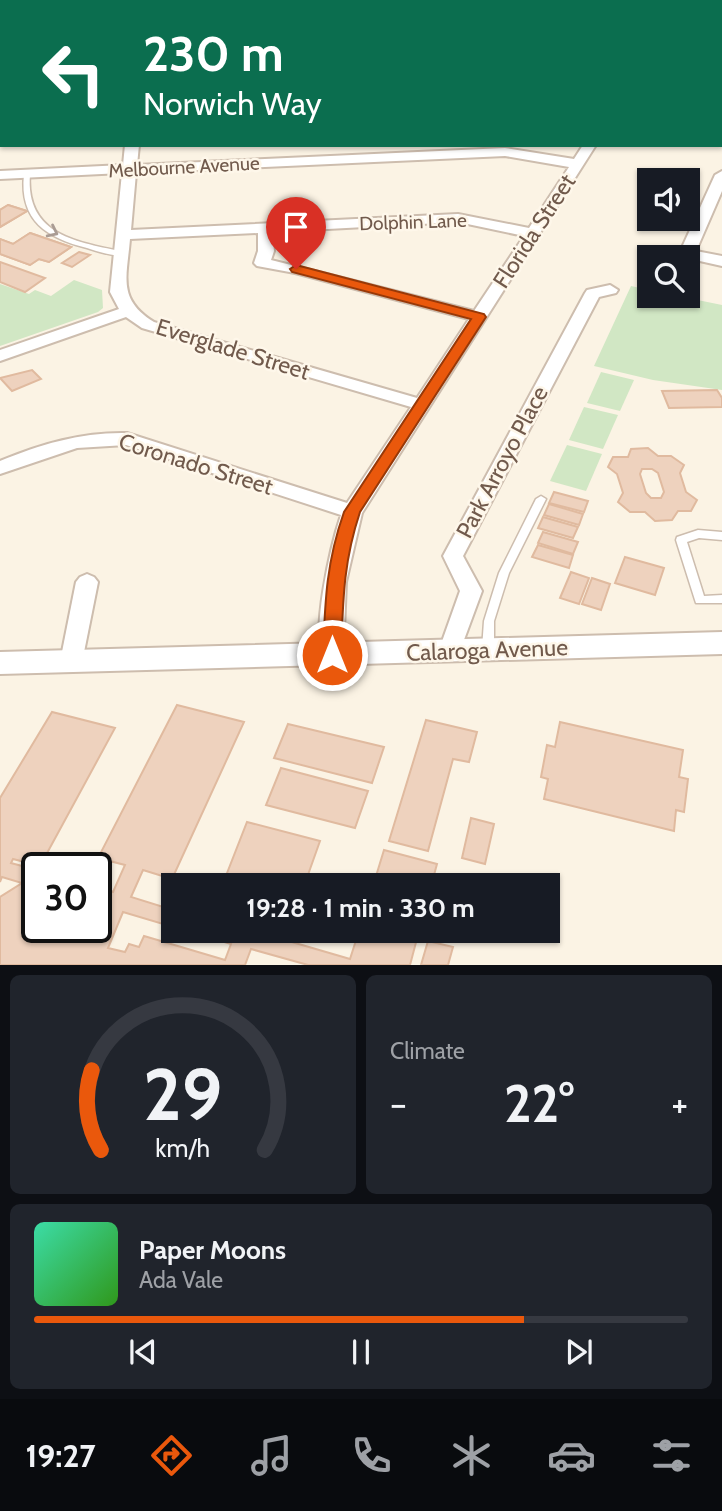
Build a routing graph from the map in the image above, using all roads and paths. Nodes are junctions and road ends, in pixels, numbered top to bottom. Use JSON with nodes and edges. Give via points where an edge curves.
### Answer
{"nodes":[{"id":1,"x":132,"y":147,"type":"edge"},
{"id":2,"x":589,"y":147,"type":"edge"},
{"id":3,"x":577,"y":164,"type":"junction"},
{"id":4,"x":130,"y":170,"type":"junction"},
{"id":5,"x":27,"y":174,"type":"junction"},
{"id":6,"x":0,"y":175,"type":"edge"},
{"id":7,"x":722,"y":175,"type":"edge"},
{"id":8,"x":265,"y":229,"type":"junction"},
{"id":9,"x":533,"y":233,"type":"junction"},
{"id":10,"x":124,"y":235,"type":"junction"},
{"id":11,"x":122,"y":254,"type":"junction"},
{"id":12,"x":722,"y":261,"type":"edge"},
{"id":13,"x":610,"y":289,"type":"dead end"},
{"id":14,"x":129,"y":311,"type":"junction"},
{"id":15,"x":479,"y":317,"type":"junction"},
{"id":16,"x":0,"y":356,"type":"edge"},
{"id":17,"x":422,"y":405,"type":"junction"},
{"id":18,"x":0,"y":468,"type":"edge"},
{"id":19,"x":541,"y":499,"type":"dead end"},
{"id":20,"x":352,"y":512,"type":"junction"},
{"id":21,"x":722,"y":536,"type":"edge"},
{"id":22,"x":87,"y":582,"type":"dead end"},
{"id":23,"x":722,"y":599,"type":"edge"},
{"id":24,"x":722,"y":643,"type":"edge"},
{"id":25,"x":488,"y":649,"type":"junction"},
{"id":26,"x":450,"y":650,"type":"junction"},
{"id":27,"x":332,"y":655,"type":"junction"},
{"id":28,"x":71,"y":662,"type":"junction"},
{"id":29,"x":0,"y":663,"type":"edge"}],
"edges":[{"from":1,"to":4,"type":"street","name":"Everglade Street"},
{"from":2,"to":3,"type":"street","name":"Florida Street"},
{"from":3,"to":4,"type":"street","name":"Melbourne Avenue","via":[[505,152]]},
{"from":3,"to":9,"type":"street","name":"Florida Street"},
{"from":4,"to":5,"type":"street","name":"Melbourne Avenue"},
{"from":4,"to":10,"type":"street","name":"Everglade Street"},
{"from":5,"to":6,"type":"street","name":"Melbourne Avenue"},
{"from":5,"to":11,"type":"lane","one_way":true,"via":[[34,211],[45,230]]},
{"from":7,"to":12,"type":"street","via":[[687,254]]},
{"from":8,"to":9,"type":"street","name":"Dolphin Lane","via":[[458,218]]},
{"from":8,"to":10,"type":"street","name":"Dolphin Lane"},
{"from":8,"to":15,"type":"street","via":[[262,263]]},
{"from":9,"to":15,"type":"street","name":"Florida Street"},
{"from":10,"to":11,"type":"street","name":"Everglade Street"},
{"from":11,"to":14,"type":"street","name":"Everglade Street","via":[[118,292]]},
{"from":13,"to":26,"type":"street","name":"Park Arroyo Place","via":[[593,293],[453,556],[471,591]]},
{"from":14,"to":16,"type":"street"},
{"from":14,"to":17,"type":"street","name":"Everglade Street","via":[[148,325]]},
{"from":15,"to":17,"type":"street","name":"Florida Street"},
{"from":17,"to":20,"type":"street","name":"Florida Street"},
{"from":18,"to":20,"type":"street","name":"Coronado Street","via":[[78,440],[127,439]]},
{"from":19,"to":25,"type":"lane","via":[[504,573],[489,621]]},
{"from":20,"to":27,"type":"street","name":"Florida Street","via":[[335,573]]},
{"from":21,"to":23,"type":"lane","via":[[698,534],[681,540],[700,600]]},
{"from":22,"to":28,"type":"street"},
{"from":24,"to":25,"type":"street","name":"Calaroga Avenue"},
{"from":25,"to":26,"type":"street","name":"Calaroga Avenue"},
{"from":26,"to":27,"type":"street","name":"Calaroga Avenue"},
{"from":27,"to":28,"type":"street","name":"Calaroga Avenue"},
{"from":28,"to":29,"type":"street","name":"Calaroga Avenue"}]}
